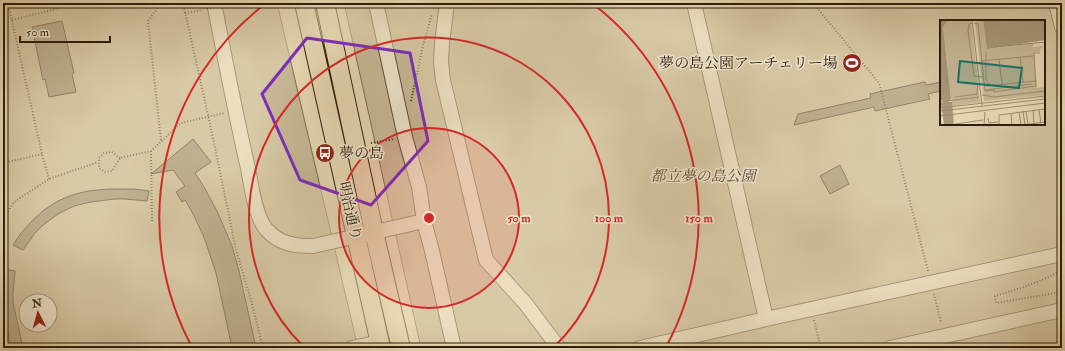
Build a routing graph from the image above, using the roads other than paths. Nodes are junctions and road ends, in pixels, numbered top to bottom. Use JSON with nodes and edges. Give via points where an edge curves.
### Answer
{"nodes":[{"id":1,"x":304,"y":3,"type":"edge"},
{"id":2,"x":325,"y":3,"type":"edge"},
{"id":3,"x":376,"y":3,"type":"edge"},
{"id":4,"x":447,"y":3,"type":"edge"},
{"id":5,"x":694,"y":3,"type":"edge"},
{"id":6,"x":1056,"y":3,"type":"edge"},
{"id":7,"x":210,"y":6,"type":"edge"},
{"id":8,"x":1062,"y":27,"type":"edge"},
{"id":9,"x":424,"y":221,"type":"junction"},
{"id":10,"x":374,"y":232,"type":"junction"},
{"id":11,"x":356,"y":236,"type":"junction"},
{"id":12,"x":1062,"y":254,"type":"edge"},
{"id":13,"x":1062,"y":310,"type":"edge"},
{"id":14,"x":766,"y":319,"type":"junction"},
{"id":15,"x":381,"y":345,"type":"edge"},
{"id":16,"x":352,"y":348,"type":"edge"},
{"id":17,"x":401,"y":348,"type":"edge"},
{"id":18,"x":454,"y":348,"type":"edge"},
{"id":19,"x":559,"y":348,"type":"edge"},
{"id":20,"x":640,"y":348,"type":"edge"},
{"id":21,"x":890,"y":348,"type":"edge"}],
"edges":[{"from":1,"to":11,"type":"main road","name":"明治通り"},
{"from":2,"to":10,"type":"main road","name":"明治通り"},
{"from":3,"to":9,"type":"street","via":[[419,187]]},
{"from":4,"to":19,"type":"street","via":[[441,62],[443,80],[486,260]]},
{"from":5,"to":14,"type":"street"},
{"from":6,"to":8,"type":"street"},
{"from":7,"to":11,"type":"street","via":[[255,202],[266,228],[278,240],[297,246],[313,246]]},
{"from":9,"to":10,"type":"street"},
{"from":9,"to":18,"type":"street"},
{"from":10,"to":11,"type":"street"},
{"from":10,"to":17,"type":"main road","name":"明治通り"},
{"from":11,"to":15,"type":"main road","name":"明治通り"},
{"from":12,"to":14,"type":"street"},
{"from":13,"to":21,"type":"street"},
{"from":14,"to":20,"type":"street"},
{"from":15,"to":16,"type":"street"}]}
